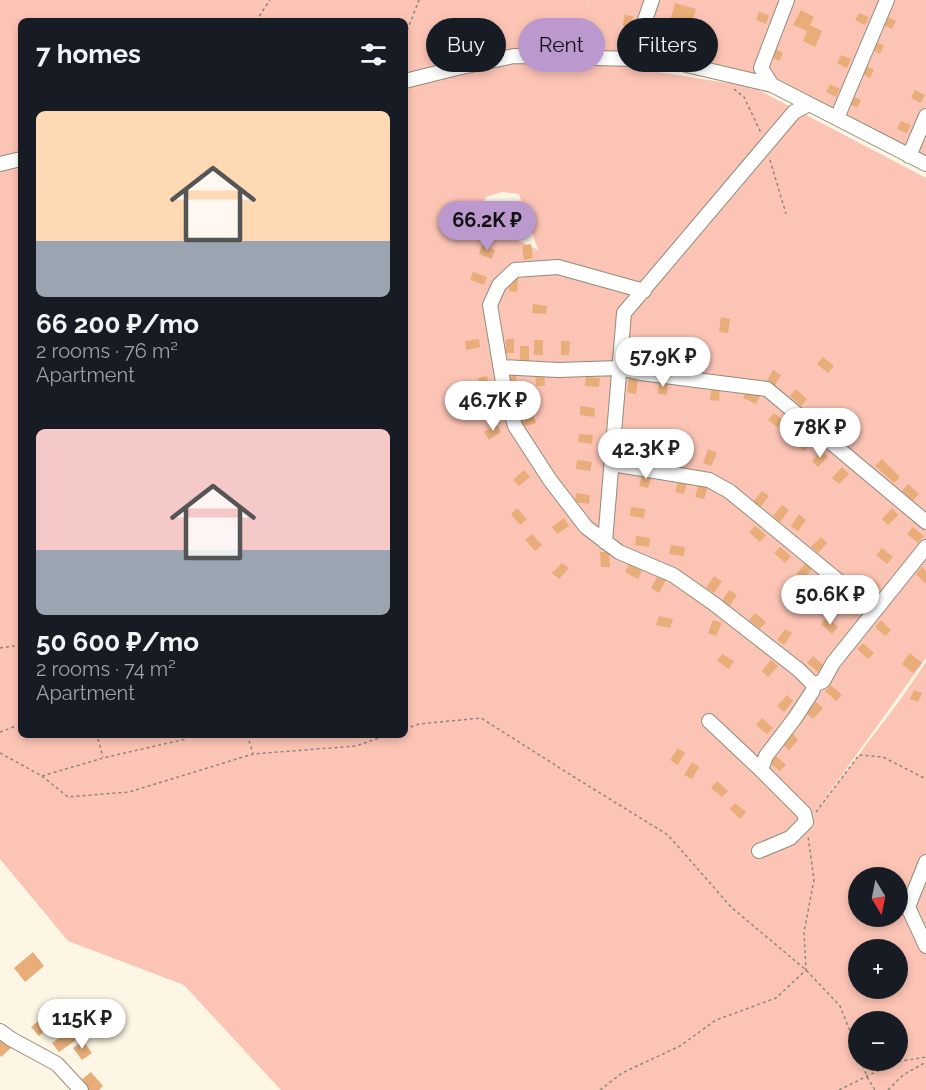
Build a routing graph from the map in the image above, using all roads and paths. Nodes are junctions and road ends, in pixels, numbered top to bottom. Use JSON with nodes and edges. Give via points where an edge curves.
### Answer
{"nodes":[{"id":1,"x":270,"y":0,"type":"edge"},
{"id":2,"x":419,"y":0,"type":"edge"},
{"id":3,"x":652,"y":0,"type":"edge"},
{"id":4,"x":787,"y":0,"type":"edge"},
{"id":5,"x":887,"y":0,"type":"edge"},
{"id":6,"x":258,"y":18,"type":"edge"},
{"id":7,"x":646,"y":18,"type":"edge"},
{"id":8,"x":408,"y":28,"type":"edge"},
{"id":9,"x":617,"y":59,"type":"edge"},
{"id":10,"x":716,"y":72,"type":"edge"},
{"id":11,"x":408,"y":80,"type":"edge"},
{"id":12,"x":772,"y":85,"type":"junction"},
{"id":13,"x":809,"y":104,"type":"junction"},
{"id":14,"x":926,"y":116,"type":"edge"},
{"id":15,"x":837,"y":118,"type":"junction"},
{"id":16,"x":909,"y":156,"type":"junction"},
{"id":17,"x":18,"y":160,"type":"edge"},
{"id":18,"x":0,"y":164,"type":"edge"},
{"id":19,"x":926,"y":164,"type":"edge"},
{"id":20,"x":644,"y":291,"type":"junction"},
{"id":21,"x":501,"y":367,"type":"junction"},
{"id":22,"x":619,"y":368,"type":"junction"},
{"id":23,"x":612,"y":464,"type":"junction"},
{"id":24,"x":926,"y":522,"type":"edge"},
{"id":25,"x":605,"y":542,"type":"junction"},
{"id":26,"x":926,"y":547,"type":"edge"},
{"id":27,"x":875,"y":612,"type":"junction"},
{"id":28,"x":18,"y":645,"type":"edge"},
{"id":29,"x":0,"y":648,"type":"edge"},
{"id":30,"x":814,"y":685,"type":"junction"},
{"id":31,"x":709,"y":721,"type":"dead end"},
{"id":32,"x":15,"y":726,"type":"dead end"},
{"id":33,"x":408,"y":728,"type":"edge"},
{"id":34,"x":0,"y":732,"type":"edge"},
{"id":35,"x":248,"y":738,"type":"edge"},
{"id":36,"x":379,"y":738,"type":"edge"},
{"id":37,"x":98,"y":739,"type":"dead end"},
{"id":38,"x":186,"y":739,"type":"dead end"},
{"id":39,"x":0,"y":753,"type":"edge"},
{"id":40,"x":254,"y":754,"type":"junction"},
{"id":41,"x":103,"y":758,"type":"junction"},
{"id":42,"x":761,"y":770,"type":"junction"},
{"id":43,"x":42,"y":776,"type":"junction"},
{"id":44,"x":926,"y":779,"type":"edge"},
{"id":45,"x":806,"y":822,"type":"junction"},
{"id":46,"x":759,"y":850,"type":"dead end"},
{"id":47,"x":926,"y":862,"type":"edge"},
{"id":48,"x":926,"y":946,"type":"edge"},
{"id":49,"x":806,"y":970,"type":"junction"},
{"id":50,"x":848,"y":1026,"type":"edge"},
{"id":51,"x":0,"y":1031,"type":"edge"},
{"id":52,"x":926,"y":1058,"type":"edge"},
{"id":53,"x":926,"y":1062,"type":"edge"},
{"id":54,"x":865,"y":1071,"type":"edge"},
{"id":55,"x":867,"y":1077,"type":"junction"},
{"id":56,"x":81,"y":1090,"type":"edge"},
{"id":57,"x":600,"y":1090,"type":"edge"},
{"id":58,"x":839,"y":1090,"type":"edge"},
{"id":59,"x":875,"y":1090,"type":"edge"},
{"id":60,"x":888,"y":1090,"type":"edge"}],
"edges":[{"from":1,"to":6,"type":"path"},
{"from":2,"to":8,"type":"path"},
{"from":3,"to":7,"type":"street"},
{"from":4,"to":12,"type":"street","via":[[761,68]]},
{"from":5,"to":15,"type":"street"},
{"from":9,"to":11,"type":"street","via":[[514,56]]},
{"from":10,"to":12,"type":"street"},
{"from":12,"to":13,"type":"street"},
{"from":13,"to":15,"type":"street"},
{"from":13,"to":20,"type":"street","via":[[794,112]]},
{"from":14,"to":16,"type":"street"},
{"from":15,"to":16,"type":"street"},
{"from":16,"to":19,"type":"street"},
{"from":17,"to":18,"type":"street"},
{"from":20,"to":21,"type":"street","via":[[558,267],[515,270],[499,285],[490,305]]},
{"from":20,"to":22,"type":"street","via":[[624,313]]},
{"from":21,"to":22,"type":"street"},
{"from":21,"to":25,"type":"street","via":[[514,426],[586,527]]},
{"from":22,"to":23,"type":"street"},
{"from":22,"to":24,"type":"street","via":[[767,389]]},
{"from":23,"to":25,"type":"street"},
{"from":23,"to":27,"type":"street","via":[[709,480],[729,491]]},
{"from":25,"to":30,"type":"street","via":[[673,575]]},
{"from":26,"to":27,"type":"street"},
{"from":27,"to":30,"type":"street","via":[[822,681]]},
{"from":28,"to":29,"type":"path"},
{"from":30,"to":42,"type":"street","via":[[766,756]]},
{"from":31,"to":42,"type":"street"},
{"from":32,"to":34,"type":"path"},
{"from":33,"to":49,"type":"path","via":[[481,718],[668,835],[731,907]]},
{"from":35,"to":40,"type":"path"},
{"from":36,"to":40,"type":"path","via":[[356,746]]},
{"from":37,"to":41,"type":"path"},
{"from":38,"to":41,"type":"path"},
{"from":39,"to":43,"type":"path"},
{"from":40,"to":43,"type":"path","via":[[129,792],[68,797]]},
{"from":41,"to":43,"type":"path"},
{"from":42,"to":45,"type":"street","via":[[804,813]]},
{"from":44,"to":45,"type":"path","via":[[883,757],[859,755]]},
{"from":45,"to":46,"type":"street","via":[[790,838]]},
{"from":45,"to":49,"type":"path","via":[[814,879],[804,932]]},
{"from":47,"to":48,"type":"street","via":[[908,907]]},
{"from":49,"to":50,"type":"path","via":[[840,1006]]},
{"from":49,"to":57,"type":"path","via":[[776,998],[716,1020],[680,1046],[622,1073]]},
{"from":51,"to":56,"type":"street","via":[[57,1064]]},
{"from":52,"to":55,"type":"path","via":[[896,1062]]},
{"from":53,"to":60,"type":"path","via":[[903,1075]]},
{"from":54,"to":55,"type":"path"},
{"from":55,"to":58,"type":"path"},
{"from":55,"to":59,"type":"path"}]}
